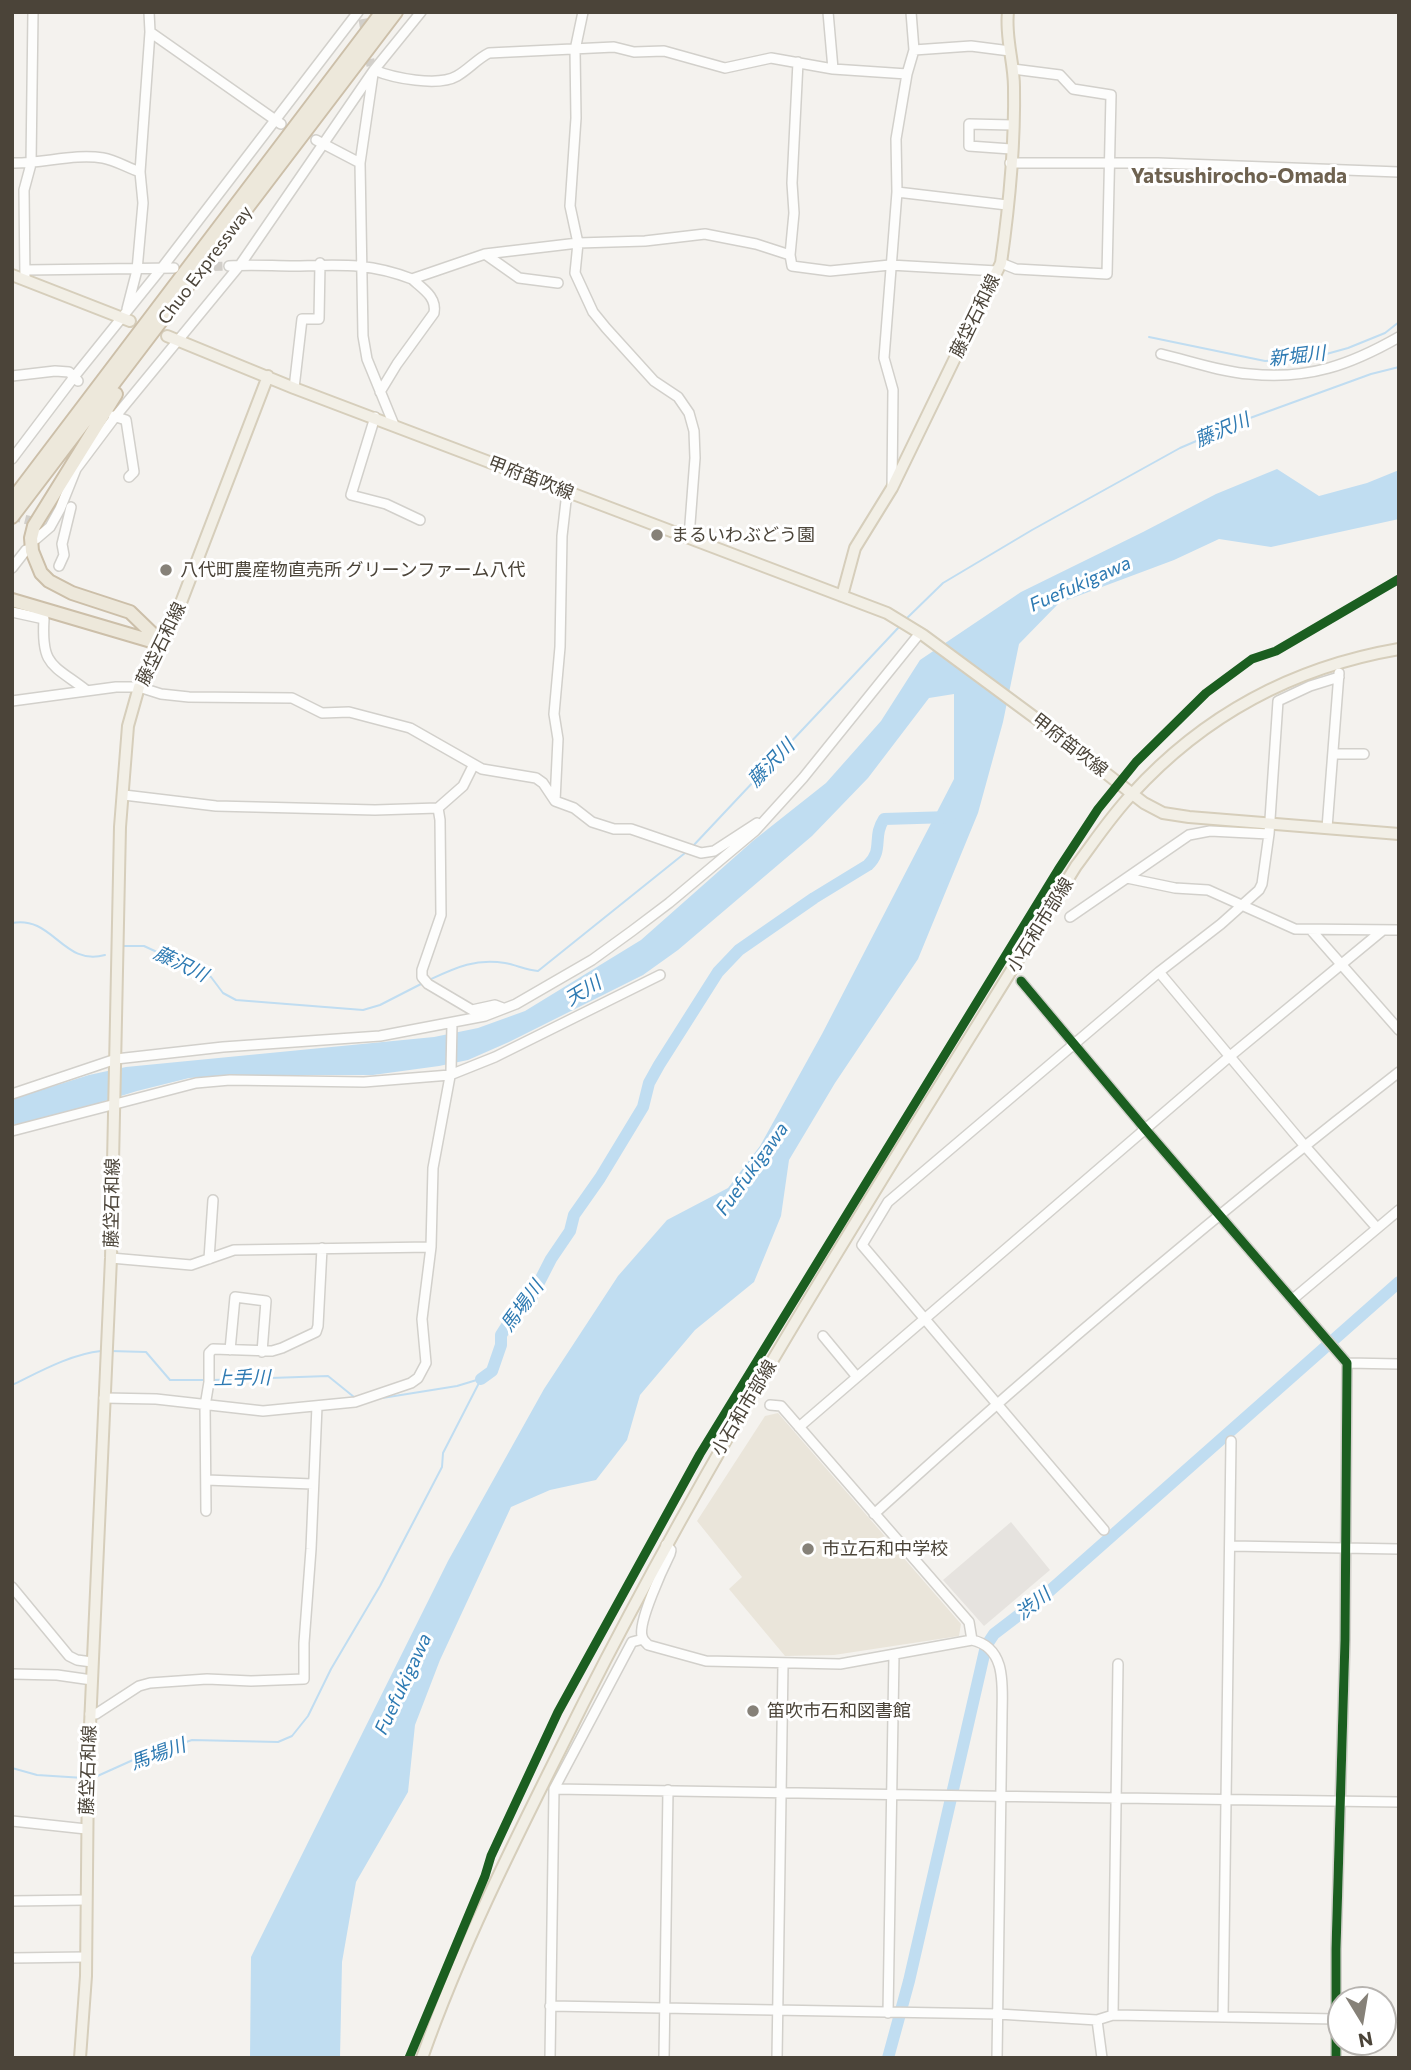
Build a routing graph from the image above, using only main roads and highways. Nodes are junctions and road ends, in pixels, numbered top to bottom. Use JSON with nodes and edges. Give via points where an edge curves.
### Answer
{"nodes":[{"id":1,"x":382,"y":12,"type":"edge"},
{"id":2,"x":396,"y":12,"type":"edge"},
{"id":3,"x":1008,"y":12,"type":"edge"},
{"id":4,"x":12,"y":275,"type":"edge"},
{"id":5,"x":171,"y":309,"type":"junction"},
{"id":6,"x":126,"y":318,"type":"road end"},
{"id":7,"x":173,"y":338,"type":"road end"},
{"id":8,"x":268,"y":376,"type":"junction"},
{"id":9,"x":96,"y":390,"type":"junction"},
{"id":10,"x":12,"y":493,"type":"edge"},
{"id":11,"x":12,"y":500,"type":"edge"},
{"id":12,"x":12,"y":516,"type":"edge"},
{"id":13,"x":842,"y":596,"type":"junction"},
{"id":14,"x":12,"y":600,"type":"edge"},
{"id":15,"x":162,"y":643,"type":"junction"},
{"id":16,"x":1399,"y":649,"type":"edge"},
{"id":17,"x":1128,"y":791,"type":"junction"},
{"id":18,"x":1399,"y":834,"type":"edge"},
{"id":19,"x":80,"y":2058,"type":"edge"},
{"id":20,"x":422,"y":2058,"type":"edge"}],
"edges":[{"from":1,"to":9,"type":"highway","name":"Chuo Expressway"},
{"from":2,"to":5,"type":"highway","name":"Chuo Expressway"},
{"from":3,"to":13,"type":"main road","name":"藤垈石和線","via":[[1012,125],[999,267],[892,488],[855,548]]},
{"from":4,"to":6,"type":"main road","via":[[25,275]]},
{"from":5,"to":12,"type":"highway","name":"Chuo Expressway"},
{"from":5,"to":15,"type":"highway","via":[[80,448],[31,538],[35,563],[49,582],[130,612]]},
{"from":7,"to":8,"type":"main road","name":"甲府笛吹線"},
{"from":8,"to":13,"type":"main road","name":"甲府笛吹線"},
{"from":8,"to":15,"type":"main road","name":"藤垈石和線"},
{"from":9,"to":10,"type":"highway"},
{"from":9,"to":11,"type":"highway","name":"Chuo Expressway"},
{"from":13,"to":17,"type":"main road","name":"甲府笛吹線","via":[[895,617],[919,633]]},
{"from":14,"to":15,"type":"highway"},
{"from":15,"to":19,"type":"main road","name":"藤垈石和線","via":[[139,687],[128,726],[120,827],[111,1258]]},
{"from":16,"to":17,"type":"main road","name":"小石和市部線","via":[[1338,662],[1290,679],[1228,711]]},
{"from":17,"to":18,"type":"main road","name":"甲府笛吹線","via":[[1171,814],[1269,829]]},
{"from":17,"to":20,"type":"main road","name":"小石和市部線","via":[[1069,878],[774,1358],[666,1545],[490,1892]]}]}
